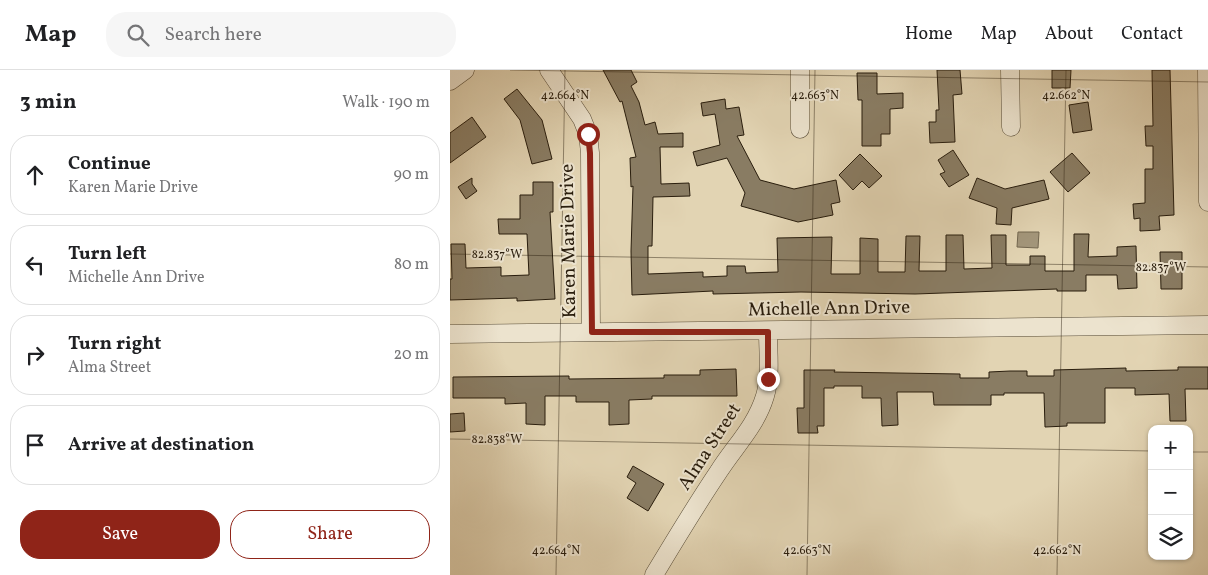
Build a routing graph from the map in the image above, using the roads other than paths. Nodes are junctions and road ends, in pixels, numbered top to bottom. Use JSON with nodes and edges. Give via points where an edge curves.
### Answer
{"nodes":[{"id":1,"x":465,"y":70,"type":"edge"},
{"id":2,"x":548,"y":70,"type":"edge"},
{"id":3,"x":800,"y":70,"type":"edge"},
{"id":4,"x":1010,"y":70,"type":"edge"},
{"id":5,"x":1207,"y":70,"type":"edge"},
{"id":6,"x":450,"y":81,"type":"edge"},
{"id":7,"x":1011,"y":127,"type":"dead end"},
{"id":8,"x":800,"y":129,"type":"dead end"},
{"id":9,"x":1208,"y":202,"type":"edge"},
{"id":10,"x":1208,"y":325,"type":"edge"},
{"id":11,"x":592,"y":332,"type":"junction"},
{"id":12,"x":768,"y":332,"type":"junction"},
{"id":13,"x":450,"y":334,"type":"edge"},
{"id":14,"x":654,"y":575,"type":"edge"}],
"edges":[{"from":1,"to":6,"type":"street"},
{"from":2,"to":11,"type":"street","name":"Karen Marie Drive","via":[[582,119],[588,134]]},
{"from":3,"to":8,"type":"street"},
{"from":4,"to":7,"type":"street"},
{"from":5,"to":9,"type":"street"},
{"from":10,"to":12,"type":"street","name":"Michelle Ann Drive"},
{"from":11,"to":12,"type":"street","name":"Michelle Ann Drive"},
{"from":11,"to":13,"type":"street","name":"Michelle Ann Drive"},
{"from":12,"to":14,"type":"street","name":"Alma Street","via":[[768,379],[758,416],[720,469]]}]}
